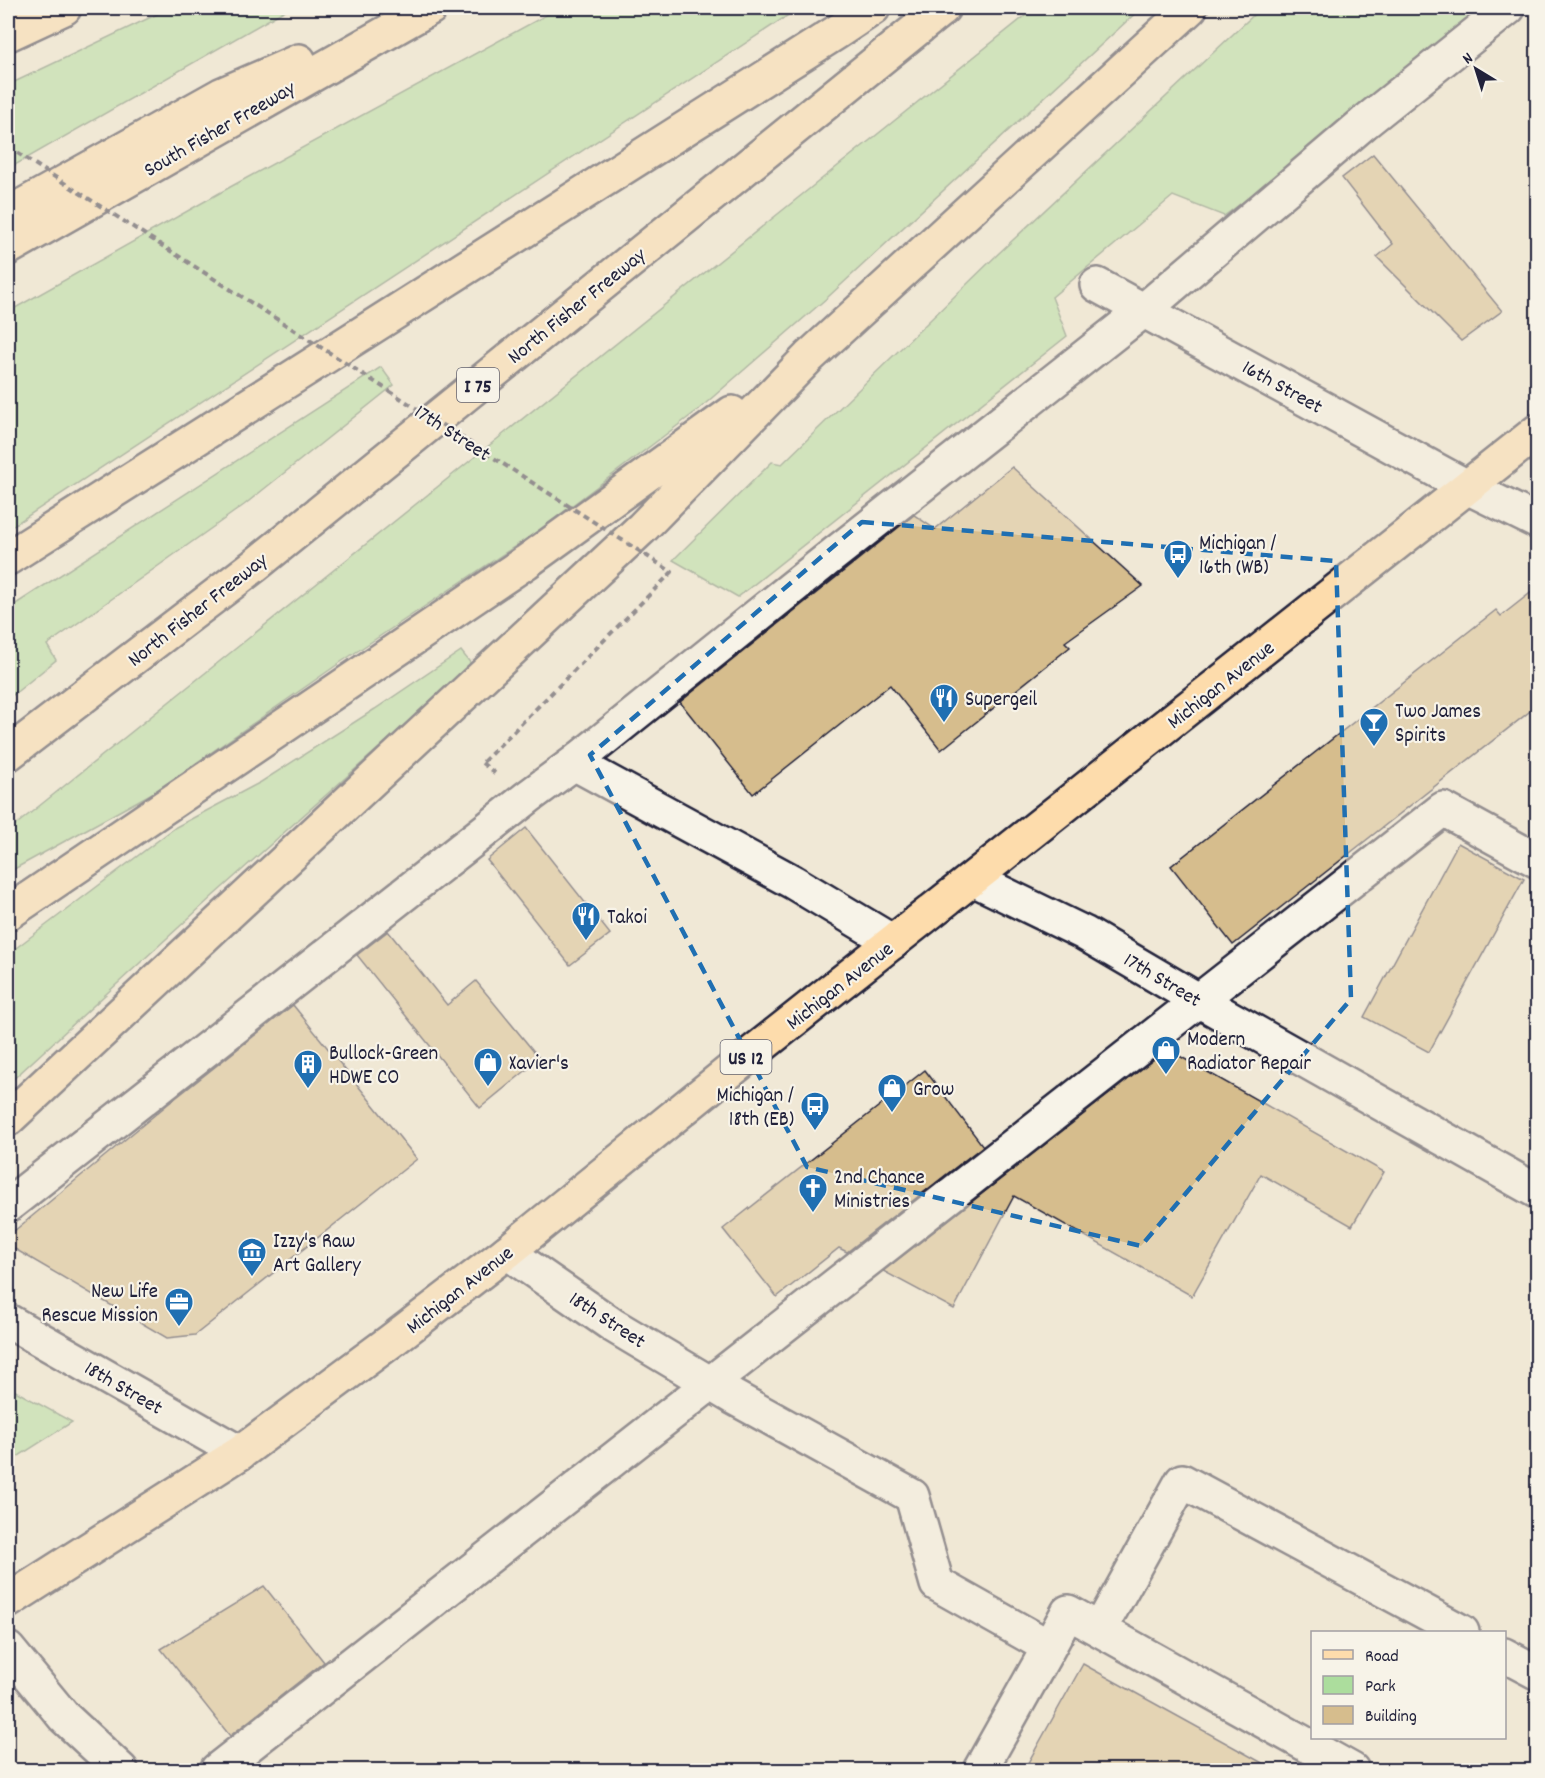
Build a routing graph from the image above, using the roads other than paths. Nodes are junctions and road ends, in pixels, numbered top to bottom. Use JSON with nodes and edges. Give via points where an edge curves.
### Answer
{"nodes":[{"id":1,"x":64,"y":8,"type":"edge"},
{"id":2,"x":425,"y":8,"type":"edge"},
{"id":3,"x":430,"y":8,"type":"edge"},
{"id":4,"x":873,"y":8,"type":"edge"},
{"id":5,"x":943,"y":8,"type":"edge"},
{"id":6,"x":1190,"y":8,"type":"edge"},
{"id":7,"x":1508,"y":8,"type":"edge"},
{"id":8,"x":8,"y":34,"type":"edge"},
{"id":9,"x":8,"y":214,"type":"edge"},
{"id":10,"x":8,"y":248,"type":"edge"},
{"id":11,"x":1097,"y":285,"type":"dead end"},
{"id":12,"x":1144,"y":310,"type":"junction"},
{"id":13,"x":809,"y":357,"type":"junction"},
{"id":14,"x":1538,"y":431,"type":"edge"},
{"id":15,"x":1467,"y":487,"type":"junction"},
{"id":16,"x":1538,"y":522,"type":"edge"},
{"id":17,"x":8,"y":558,"type":"edge"},
{"id":18,"x":8,"y":754,"type":"edge"},
{"id":19,"x":574,"y":763,"type":"junction"},
{"id":20,"x":1538,"y":861,"type":"edge"},
{"id":21,"x":973,"y":879,"type":"junction"},
{"id":22,"x":8,"y":913,"type":"edge"},
{"id":23,"x":893,"y":942,"type":"junction"},
{"id":24,"x":1198,"y":1000,"type":"junction"},
{"id":25,"x":8,"y":1119,"type":"edge"},
{"id":26,"x":1538,"y":1192,"type":"edge"},
{"id":27,"x":8,"y":1205,"type":"edge"},
{"id":28,"x":507,"y":1252,"type":"junction"},
{"id":29,"x":8,"y":1321,"type":"edge"},
{"id":30,"x":711,"y":1383,"type":"junction"},
{"id":31,"x":240,"y":1452,"type":"junction"},
{"id":32,"x":8,"y":1601,"type":"edge"},
{"id":33,"x":1100,"y":1629,"type":"junction"},
{"id":34,"x":1460,"y":1631,"type":"edge"},
{"id":35,"x":1049,"y":1647,"type":"junction"},
{"id":36,"x":8,"y":1649,"type":"edge"},
{"id":37,"x":1506,"y":1656,"type":"edge"},
{"id":38,"x":1538,"y":1673,"type":"edge"},
{"id":39,"x":121,"y":1770,"type":"edge"},
{"id":40,"x":217,"y":1770,"type":"edge"},
{"id":41,"x":980,"y":1770,"type":"edge"},
{"id":42,"x":1352,"y":1770,"type":"edge"}],
"edges":[{"from":1,"to":8,"type":"main road"},
{"from":2,"to":9,"type":"main road","via":[[220,95]]},
{"from":3,"to":10,"type":"main road","name":"South Fisher Freeway"},
{"from":4,"to":17,"type":"main road"},
{"from":5,"to":18,"type":"main road","name":"North Fisher Freeway","number":"I 75","via":[[254,566]]},
{"from":6,"to":13,"type":"main road"},
{"from":7,"to":12,"type":"street","via":[[1364,123]]},
{"from":11,"to":12,"type":"street","name":"16th Street"},
{"from":12,"to":15,"type":"street","name":"16th Street"},
{"from":12,"to":19,"type":"street"},
{"from":13,"to":22,"type":"main road","via":[[526,562]]},
{"from":13,"to":25,"type":"main road","via":[[642,528]]},
{"from":14,"to":15,"type":"main road","name":"Michigan Avenue","number":"US 12"},
{"from":15,"to":16,"type":"street","name":"16th Street"},
{"from":15,"to":21,"type":"main road","name":"Michigan Avenue","number":"US 12"},
{"from":19,"to":23,"type":"street","via":[[793,882]]},
{"from":19,"to":27,"type":"street"},
{"from":20,"to":24,"type":"street","via":[[1443,809]]},
{"from":21,"to":23,"type":"main road","name":"Michigan Avenue","number":"US 12"},
{"from":21,"to":24,"type":"street","name":"17th Street","via":[[1084,933]]},
{"from":23,"to":28,"type":"main road","name":"Michigan Avenue","number":"US 12"},
{"from":24,"to":26,"type":"street","name":"17th Street"},
{"from":24,"to":30,"type":"street"},
{"from":28,"to":30,"type":"street","name":"18th Street","via":[[614,1326]]},
{"from":28,"to":31,"type":"main road","name":"Michigan Avenue","number":"US 12"},
{"from":29,"to":31,"type":"street","name":"18th Street"},
{"from":30,"to":35,"type":"street","name":"18th Street","via":[[912,1496],[937,1584]]},
{"from":30,"to":40,"type":"street"},
{"from":31,"to":32,"type":"main road","name":"Michigan Avenue","number":"US 12"},
{"from":33,"to":34,"type":"street","via":[[1182,1481]]},
{"from":33,"to":35,"type":"street","via":[[1068,1612]]},
{"from":33,"to":42,"type":"street"},
{"from":35,"to":41,"type":"street"},
{"from":36,"to":39,"type":"street","via":[[64,1717]]},
{"from":37,"to":38,"type":"street"}]}
